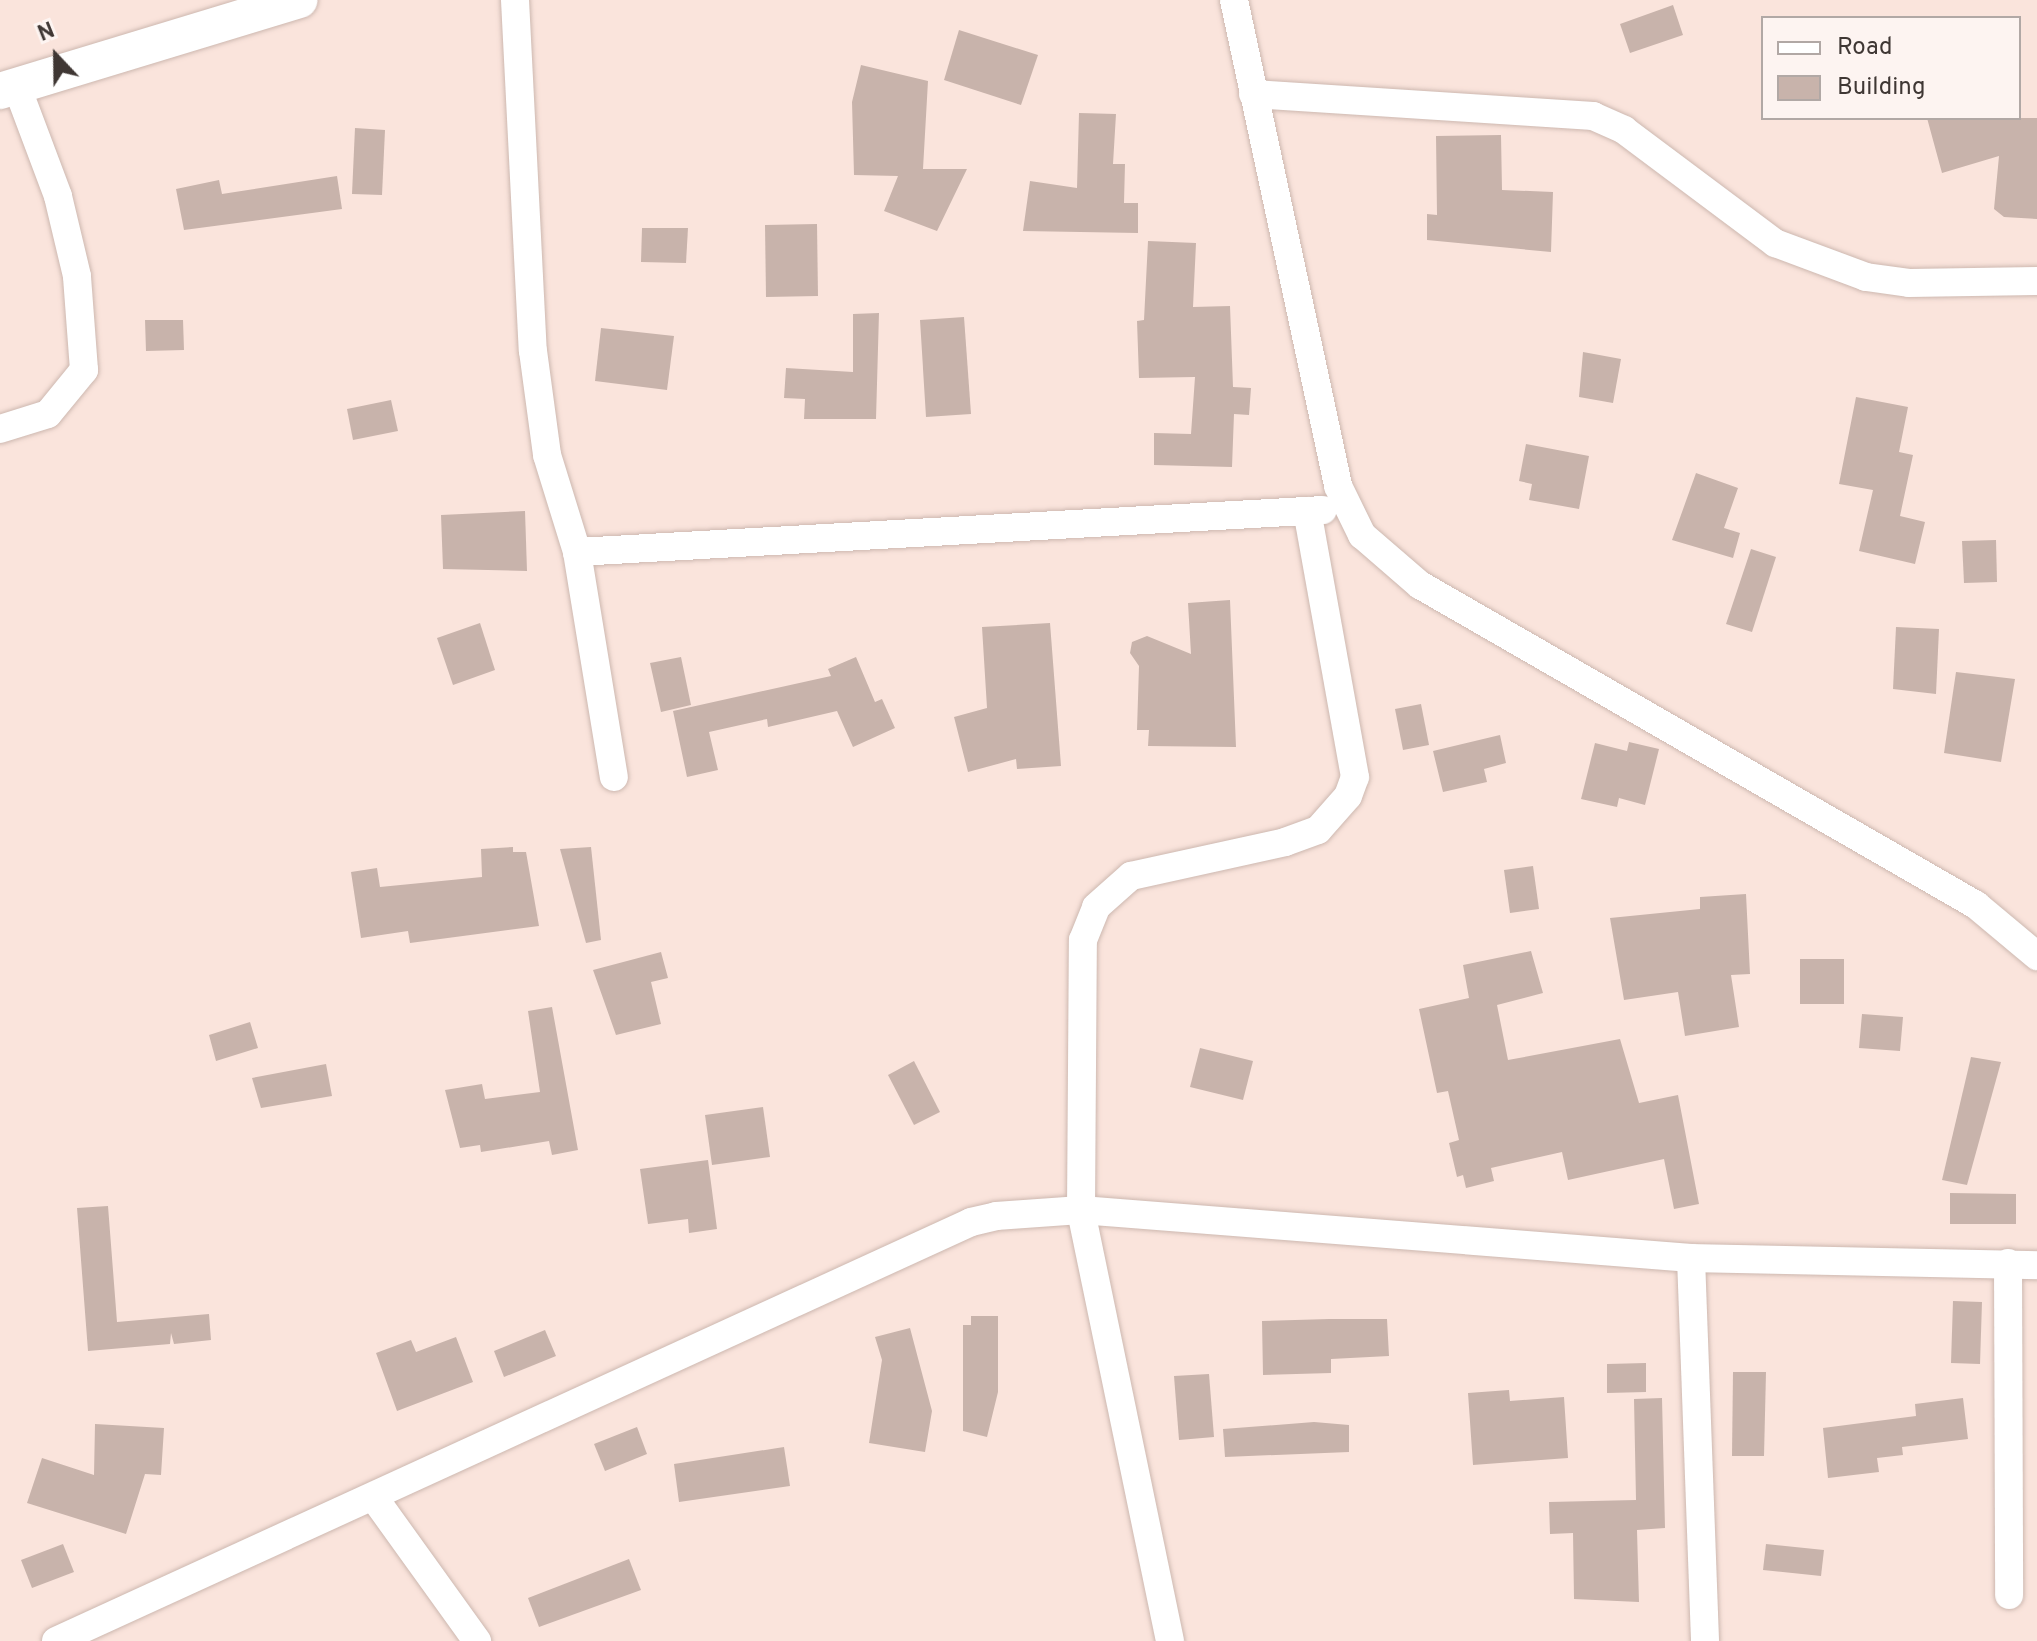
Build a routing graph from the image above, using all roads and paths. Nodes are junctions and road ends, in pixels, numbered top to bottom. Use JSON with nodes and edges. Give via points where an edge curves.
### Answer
{"nodes":[{"id":1,"x":299,"y":0,"type":"edge"},
{"id":2,"x":515,"y":0,"type":"edge"},
{"id":3,"x":1234,"y":0,"type":"edge"},
{"id":4,"x":9,"y":89,"type":"edge"},
{"id":5,"x":1253,"y":94,"type":"junction"},
{"id":6,"x":2037,"y":281,"type":"edge"},
{"id":7,"x":0,"y":429,"type":"edge"},
{"id":8,"x":1346,"y":509,"type":"junction"},
{"id":9,"x":1307,"y":511,"type":"junction"},
{"id":10,"x":577,"y":552,"type":"junction"},
{"id":11,"x":614,"y":777,"type":"dead end"},
{"id":12,"x":2037,"y":956,"type":"edge"},
{"id":13,"x":1081,"y":1210,"type":"junction"},
{"id":14,"x":1691,"y":1258,"type":"junction"},
{"id":15,"x":2008,"y":1263,"type":"junction"},
{"id":16,"x":2037,"y":1265,"type":"edge"},
{"id":17,"x":375,"y":1499,"type":"junction"},
{"id":18,"x":2009,"y":1595,"type":"dead end"},
{"id":19,"x":56,"y":1641,"type":"edge"},
{"id":20,"x":477,"y":1641,"type":"edge"},
{"id":21,"x":1170,"y":1641,"type":"edge"},
{"id":22,"x":1705,"y":1641,"type":"edge"}],
"edges":[{"from":1,"to":4,"type":"street"},
{"from":2,"to":10,"type":"street","via":[[533,351],[547,455]]},
{"from":3,"to":5,"type":"street"},
{"from":4,"to":7,"type":"street","via":[[62,210],[77,276],[84,370],[48,414]]},
{"from":5,"to":6,"type":"street","via":[[1593,116],[1624,130],[1775,243],[1895,281]]},
{"from":5,"to":8,"type":"street"},
{"from":8,"to":9,"type":"street"},
{"from":8,"to":12,"type":"street","via":[[1362,535],[1420,585],[1976,905]]},
{"from":9,"to":10,"type":"street"},
{"from":9,"to":13,"type":"street","via":[[1355,777],[1348,796],[1318,830],[1131,876],[1096,907],[1083,940]]},
{"from":10,"to":11,"type":"street"},
{"from":13,"to":14,"type":"street"},
{"from":13,"to":17,"type":"street","via":[[971,1222]]},
{"from":13,"to":21,"type":"street"},
{"from":14,"to":15,"type":"street"},
{"from":14,"to":22,"type":"street"},
{"from":15,"to":16,"type":"street"},
{"from":15,"to":18,"type":"street"},
{"from":17,"to":19,"type":"street"},
{"from":17,"to":20,"type":"street"}]}
